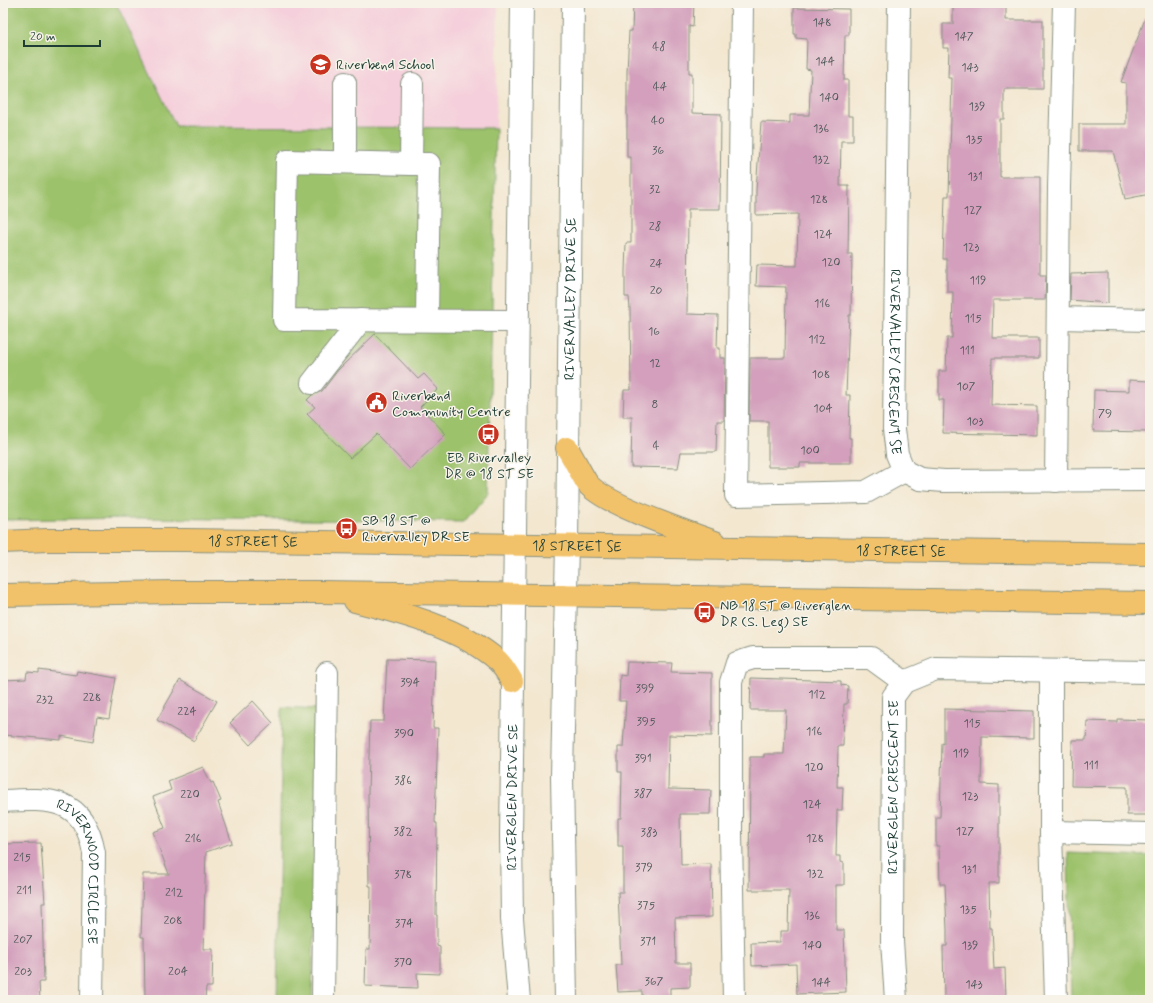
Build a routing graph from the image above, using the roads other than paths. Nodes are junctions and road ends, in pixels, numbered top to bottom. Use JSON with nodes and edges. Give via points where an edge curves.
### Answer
{"nodes":[{"id":1,"x":522,"y":3,"type":"edge"},
{"id":2,"x":573,"y":3,"type":"edge"},
{"id":3,"x":742,"y":3,"type":"edge"},
{"id":4,"x":899,"y":3,"type":"edge"},
{"id":5,"x":1064,"y":3,"type":"edge"},
{"id":6,"x":346,"y":83,"type":"dead end"},
{"id":7,"x":412,"y":84,"type":"dead end"},
{"id":8,"x":344,"y":162,"type":"junction"},
{"id":9,"x":411,"y":164,"type":"junction"},
{"id":10,"x":1058,"y":318,"type":"junction"},
{"id":11,"x":361,"y":320,"type":"junction"},
{"id":12,"x":427,"y":320,"type":"junction"},
{"id":13,"x":1150,"y":320,"type":"edge"},
{"id":14,"x":518,"y":321,"type":"junction"},
{"id":15,"x":312,"y":383,"type":"dead end"},
{"id":16,"x":567,"y":448,"type":"junction"},
{"id":17,"x":904,"y":471,"type":"junction"},
{"id":18,"x":1150,"y":480,"type":"edge"},
{"id":19,"x":1056,"y":481,"type":"junction"},
{"id":20,"x":3,"y":542,"type":"edge"},
{"id":21,"x":515,"y":544,"type":"junction"},
{"id":22,"x":566,"y":544,"type":"junction"},
{"id":23,"x":731,"y":548,"type":"junction"},
{"id":24,"x":1150,"y":554,"type":"edge"},
{"id":25,"x":319,"y":592,"type":"junction"},
{"id":26,"x":3,"y":595,"type":"edge"},
{"id":27,"x":514,"y":595,"type":"junction"},
{"id":28,"x":566,"y":595,"type":"junction"},
{"id":29,"x":1150,"y":603,"type":"edge"},
{"id":30,"x":1051,"y":671,"type":"junction"},
{"id":31,"x":1150,"y":672,"type":"edge"},
{"id":32,"x":327,"y":673,"type":"dead end"},
{"id":33,"x":512,"y":681,"type":"junction"},
{"id":34,"x":904,"y":682,"type":"junction"},
{"id":35,"x":3,"y":802,"type":"edge"},
{"id":36,"x":1051,"y":832,"type":"junction"},
{"id":37,"x":1150,"y":834,"type":"edge"},
{"id":38,"x":92,"y":1000,"type":"edge"},
{"id":39,"x":323,"y":1000,"type":"edge"},
{"id":40,"x":519,"y":1000,"type":"edge"},
{"id":41,"x":566,"y":1000,"type":"edge"},
{"id":42,"x":734,"y":1000,"type":"edge"},
{"id":43,"x":896,"y":1000,"type":"edge"},
{"id":44,"x":1056,"y":1000,"type":"edge"}],
"edges":[{"from":1,"to":14,"type":"street"},
{"from":2,"to":16,"type":"street","name":"RIVERVALLEY DRIVE SE"},
{"from":3,"to":17,"type":"street","via":[[736,495],[866,492]]},
{"from":4,"to":17,"type":"street","name":"RIVERVALLEY CRESCENT SE","via":[[894,429],[897,454]]},
{"from":5,"to":10,"type":"street"},
{"from":6,"to":8,"type":"street"},
{"from":7,"to":9,"type":"street"},
{"from":8,"to":9,"type":"street"},
{"from":8,"to":11,"type":"street","via":[[287,161],[284,320]]},
{"from":9,"to":12,"type":"street","via":[[429,164]]},
{"from":10,"to":13,"type":"street"},
{"from":10,"to":19,"type":"street"},
{"from":11,"to":12,"type":"street"},
{"from":11,"to":15,"type":"street"},
{"from":12,"to":14,"type":"street"},
{"from":14,"to":21,"type":"street"},
{"from":16,"to":22,"type":"street","name":"RIVERVALLEY DRIVE SE"},
{"from":16,"to":23,"type":"main road","via":[[588,484],[599,493],[666,524]]},
{"from":17,"to":19,"type":"street","name":"RIVERVALLEY CRESCENT SE","via":[[920,478],[944,480]]},
{"from":18,"to":19,"type":"street","name":"RIVERVALLEY CRESCENT SE"},
{"from":20,"to":21,"type":"main road","name":"18 STREET SE","via":[[186,540]]},
{"from":21,"to":22,"type":"main road","name":"18 STREET SE"},
{"from":21,"to":27,"type":"street"},
{"from":22,"to":23,"type":"main road","name":"18 STREET SE"},
{"from":22,"to":28,"type":"street","name":"RIVERVALLEY DRIVE SE"},
{"from":23,"to":24,"type":"main road","name":"18 STREET SE"},
{"from":25,"to":26,"type":"main road"},
{"from":25,"to":27,"type":"main road"},
{"from":25,"to":33,"type":"main road","via":[[399,612],[452,632],[476,645],[498,662]]},
{"from":27,"to":28,"type":"main road"},
{"from":27,"to":33,"type":"street","name":"RIVERGLEN DRIVE SE"},
{"from":28,"to":29,"type":"main road"},
{"from":28,"to":41,"type":"street","via":[[562,776]]},
{"from":30,"to":31,"type":"street","name":"RIVERGLEN CRESCENT SE"},
{"from":30,"to":34,"type":"street","name":"RIVERGLEN CRESCENT SE","via":[[936,669]]},
{"from":30,"to":36,"type":"street"},
{"from":32,"to":39,"type":"street"},
{"from":33,"to":40,"type":"street","name":"RIVERGLEN DRIVE SE","via":[[512,919]]},
{"from":34,"to":42,"type":"street","via":[[871,658],[753,658],[737,664],[731,682]]},
{"from":34,"to":43,"type":"street","name":"RIVERGLEN CRESCENT SE","via":[[893,697],[892,941]]},
{"from":35,"to":38,"type":"street","name":"RIVERWOOD CIRCLE SE","via":[[40,799],[56,802],[77,815],[91,835],[94,853]]},
{"from":36,"to":37,"type":"street"},
{"from":36,"to":44,"type":"street"}]}
